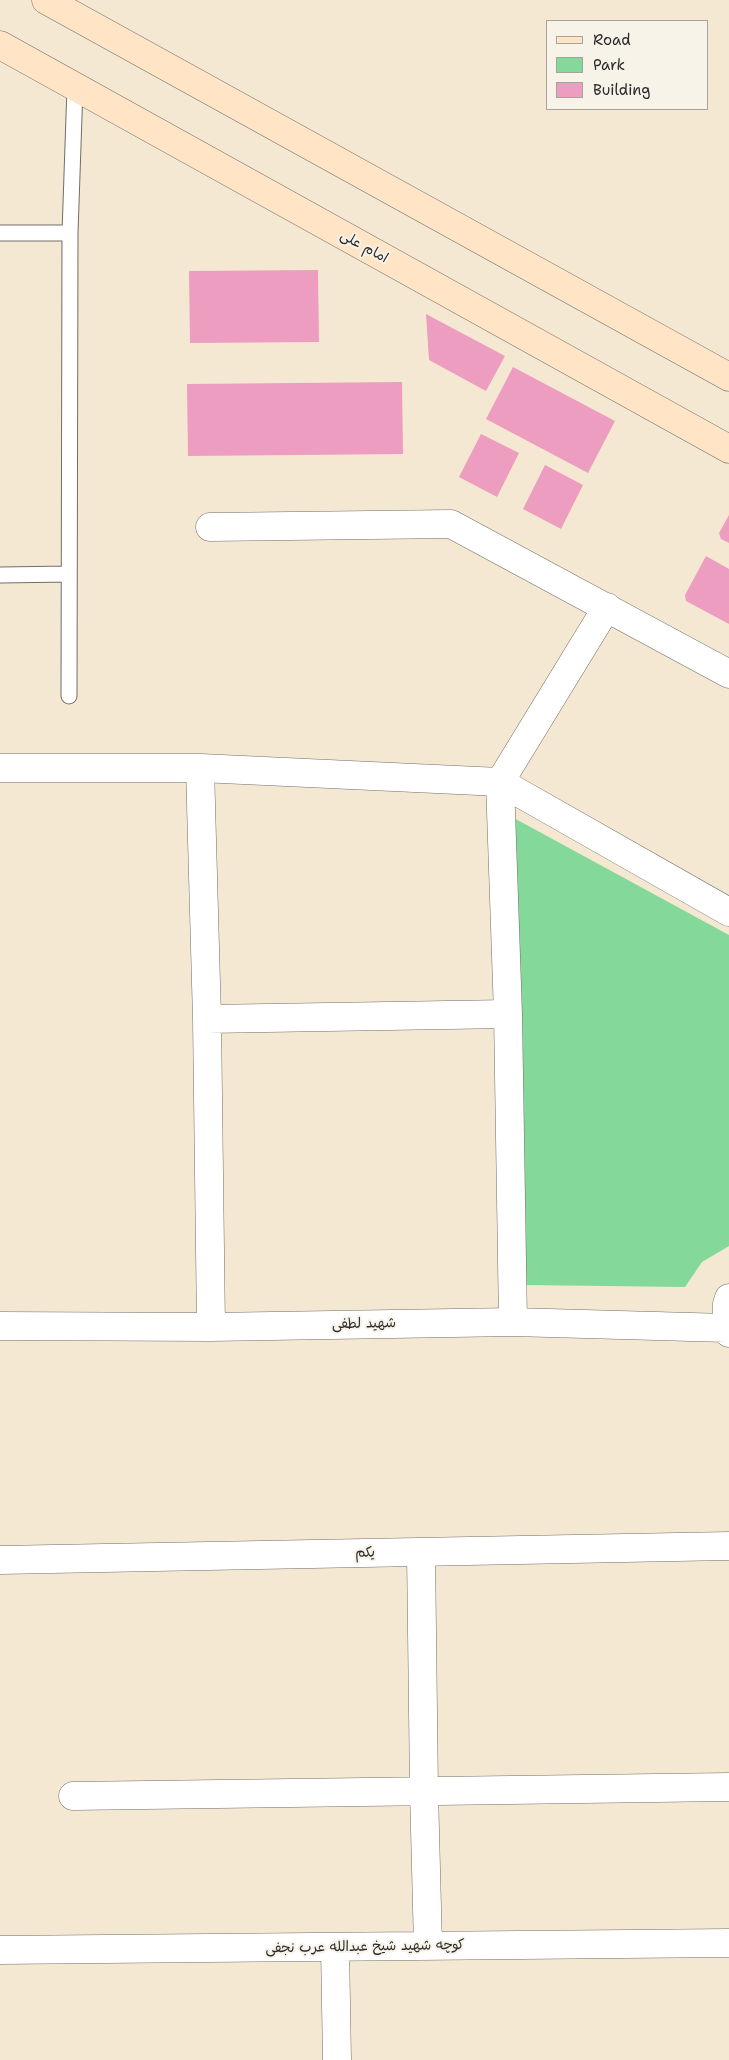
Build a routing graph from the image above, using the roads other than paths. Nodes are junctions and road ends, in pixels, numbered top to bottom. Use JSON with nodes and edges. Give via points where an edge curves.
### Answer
{"nodes":[{"id":1,"x":46,"y":0,"type":"edge"},
{"id":2,"x":0,"y":45,"type":"edge"},
{"id":3,"x":75,"y":87,"type":"junction"},
{"id":4,"x":0,"y":233,"type":"edge"},
{"id":5,"x":70,"y":233,"type":"junction"},
{"id":6,"x":729,"y":377,"type":"edge"},
{"id":7,"x":729,"y":449,"type":"edge"},
{"id":8,"x":210,"y":527,"type":"dead end"},
{"id":9,"x":69,"y":574,"type":"junction"},
{"id":10,"x":0,"y":575,"type":"edge"},
{"id":11,"x":607,"y":607,"type":"junction"},
{"id":12,"x":729,"y":674,"type":"edge"},
{"id":13,"x":69,"y":696,"type":"dead end"},
{"id":14,"x":0,"y":768,"type":"edge"},
{"id":15,"x":200,"y":768,"type":"junction"},
{"id":16,"x":500,"y":782,"type":"junction"},
{"id":17,"x":729,"y":912,"type":"edge"},
{"id":18,"x":508,"y":1014,"type":"junction"},
{"id":19,"x":207,"y":1019,"type":"junction"},
{"id":20,"x":729,"y":1298,"type":"edge"},
{"id":21,"x":513,"y":1322,"type":"junction"},
{"id":22,"x":0,"y":1326,"type":"edge"},
{"id":23,"x":211,"y":1326,"type":"junction"},
{"id":24,"x":728,"y":1330,"type":"edge"},
{"id":25,"x":729,"y":1546,"type":"edge"},
{"id":26,"x":421,"y":1552,"type":"junction"},
{"id":27,"x":0,"y":1560,"type":"edge"},
{"id":28,"x":729,"y":1787,"type":"edge"},
{"id":29,"x":424,"y":1791,"type":"junction"},
{"id":30,"x":73,"y":1796,"type":"dead end"},
{"id":31,"x":729,"y":1943,"type":"edge"},
{"id":32,"x":428,"y":1946,"type":"junction"},
{"id":33,"x":335,"y":1947,"type":"junction"},
{"id":34,"x":0,"y":1950,"type":"edge"},
{"id":35,"x":337,"y":2060,"type":"edge"}],
"edges":[{"from":1,"to":6,"type":"street"},
{"from":2,"to":3,"type":"street","name":"امام علی"},
{"from":3,"to":5,"type":"lane"},
{"from":3,"to":7,"type":"street","name":"امام علی"},
{"from":4,"to":5,"type":"lane"},
{"from":5,"to":9,"type":"lane"},
{"from":8,"to":11,"type":"street","via":[[451,524]]},
{"from":9,"to":10,"type":"lane"},
{"from":9,"to":13,"type":"lane"},
{"from":11,"to":12,"type":"street"},
{"from":11,"to":16,"type":"street"},
{"from":14,"to":15,"type":"street"},
{"from":15,"to":16,"type":"street"},
{"from":15,"to":19,"type":"street"},
{"from":16,"to":17,"type":"street"},
{"from":16,"to":18,"type":"street"},
{"from":18,"to":19,"type":"street"},
{"from":18,"to":21,"type":"street"},
{"from":19,"to":23,"type":"street"},
{"from":20,"to":24,"type":"street"},
{"from":21,"to":23,"type":"street","name":"شهید لطفی"},
{"from":21,"to":24,"type":"street","name":"شهید لطفی"},
{"from":22,"to":23,"type":"street","name":"شهید لطفی"},
{"from":25,"to":26,"type":"street","name":"یکم"},
{"from":26,"to":27,"type":"street","name":"یکم"},
{"from":26,"to":29,"type":"street"},
{"from":28,"to":29,"type":"street"},
{"from":29,"to":30,"type":"street"},
{"from":29,"to":32,"type":"street"},
{"from":31,"to":32,"type":"street","name":"کوچه شهید شیخ عبدالله عرب نجفی"},
{"from":32,"to":33,"type":"street","name":"کوچه شهید شیخ عبدالله عرب نجفی"},
{"from":33,"to":34,"type":"street","name":"کوچه شهید شیخ عبدالله عرب نجفی"},
{"from":33,"to":35,"type":"street"}]}
